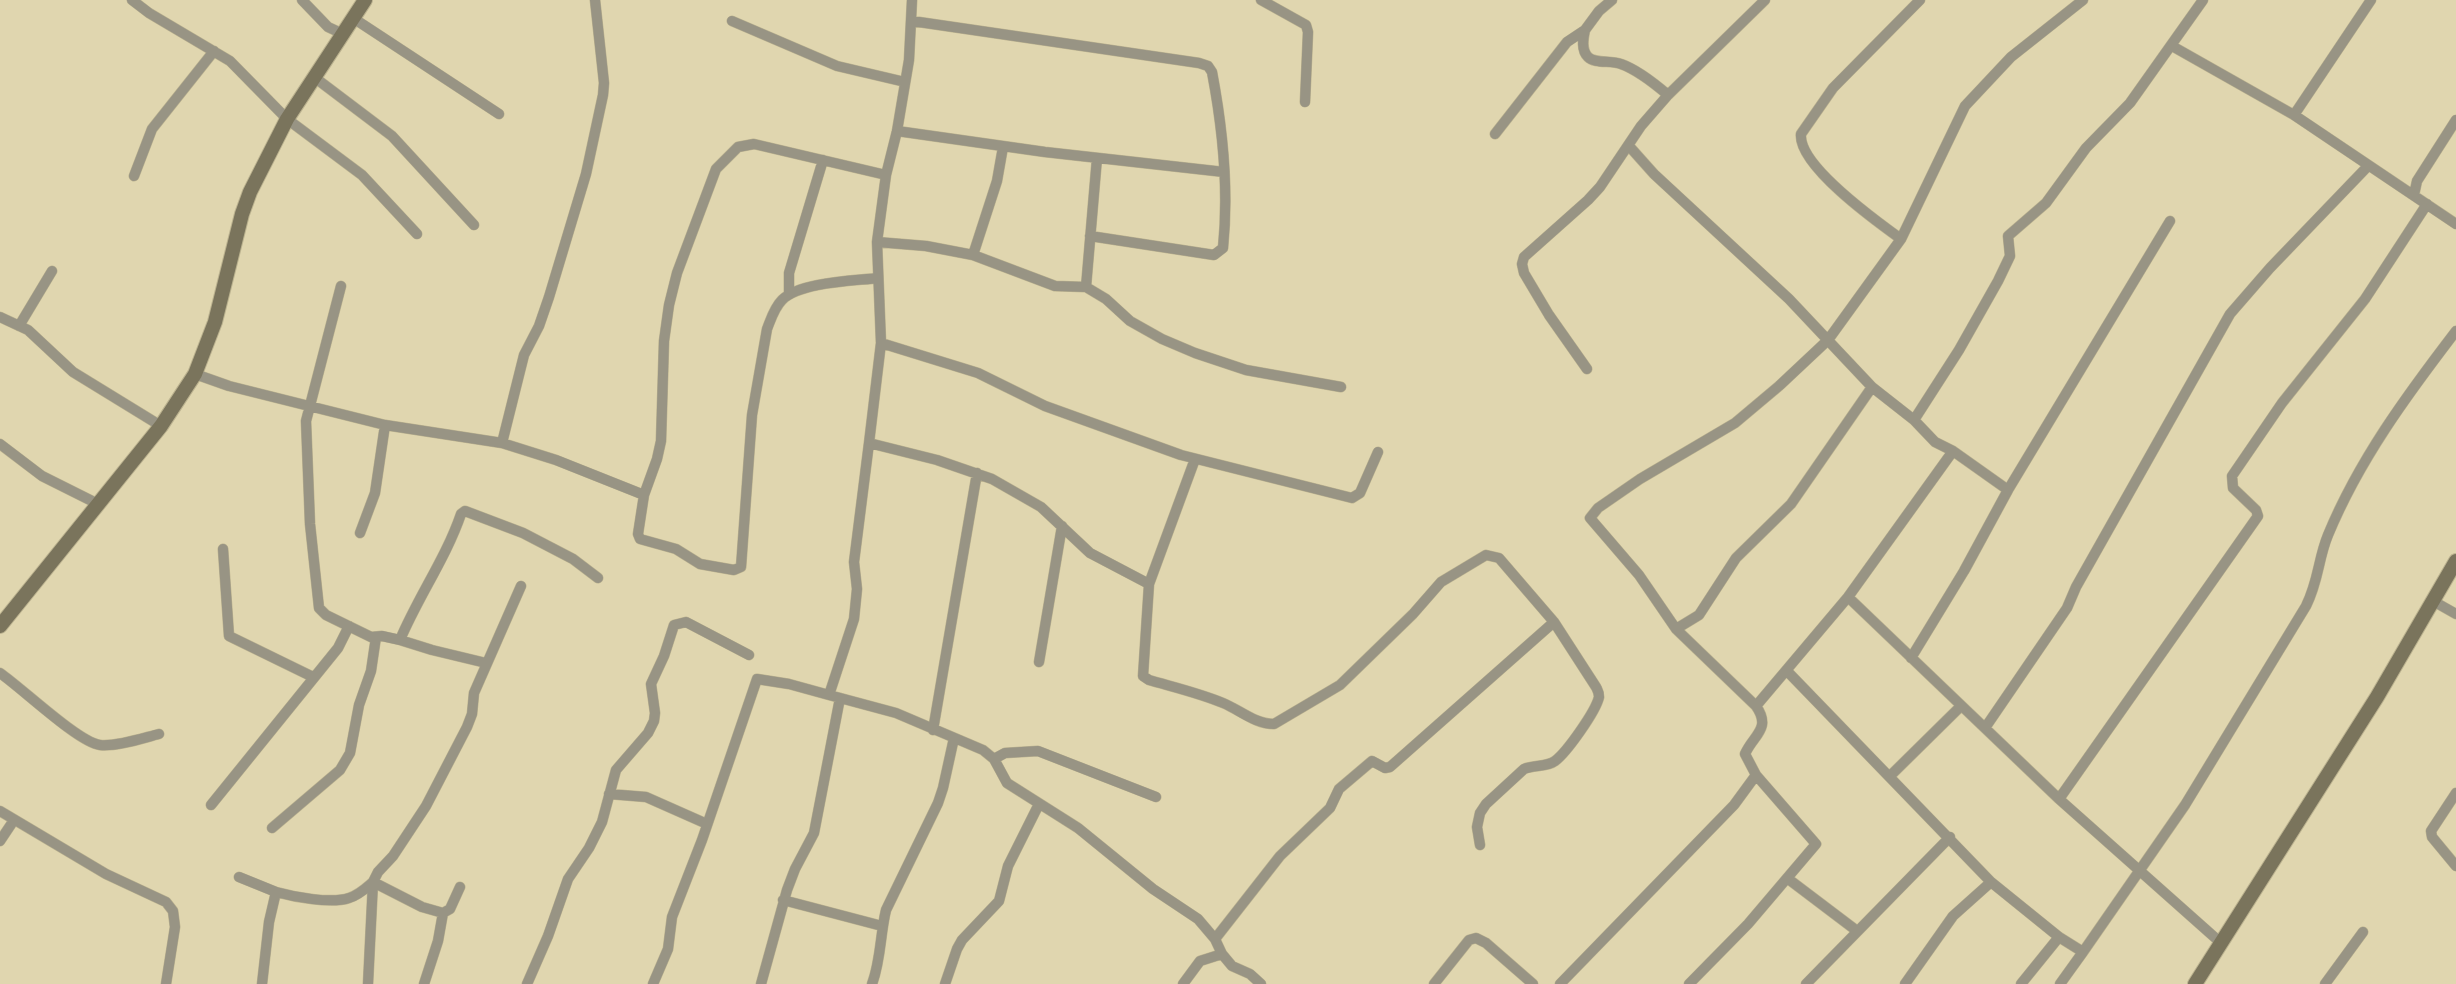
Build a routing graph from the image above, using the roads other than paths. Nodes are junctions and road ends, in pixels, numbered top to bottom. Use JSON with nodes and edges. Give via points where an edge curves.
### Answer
{"nodes":[{"id":1,"x":132,"y":0,"type":"edge"},
{"id":2,"x":302,"y":0,"type":"edge"},
{"id":3,"x":365,"y":0,"type":"edge"},
{"id":4,"x":595,"y":0,"type":"edge"},
{"id":5,"x":912,"y":0,"type":"edge"},
{"id":6,"x":1261,"y":0,"type":"edge"},
{"id":7,"x":1612,"y":0,"type":"edge"},
{"id":8,"x":1765,"y":0,"type":"edge"},
{"id":9,"x":1920,"y":0,"type":"edge"},
{"id":10,"x":2083,"y":0,"type":"edge"},
{"id":11,"x":2203,"y":0,"type":"edge"},
{"id":12,"x":2371,"y":0,"type":"edge"},
{"id":13,"x":353,"y":18,"type":"junction"},
{"id":14,"x":732,"y":21,"type":"dead end"},
{"id":15,"x":912,"y":21,"type":"junction"},
{"id":16,"x":1585,"y":30,"type":"junction"},
{"id":17,"x":342,"y":34,"type":"junction"},
{"id":18,"x":2172,"y":46,"type":"junction"},
{"id":19,"x":214,"y":51,"type":"junction"},
{"id":20,"x":314,"y":76,"type":"junction"},
{"id":21,"x":905,"y":82,"type":"junction"},
{"id":22,"x":1668,"y":94,"type":"junction"},
{"id":23,"x":1305,"y":102,"type":"dead end"},
{"id":24,"x":499,"y":114,"type":"dead end"},
{"id":25,"x":2294,"y":114,"type":"junction"},
{"id":26,"x":287,"y":119,"type":"junction"},
{"id":27,"x":2456,"y":120,"type":"edge"},
{"id":28,"x":897,"y":131,"type":"junction"},
{"id":29,"x":1495,"y":134,"type":"dead end"},
{"id":30,"x":1003,"y":146,"type":"junction"},
{"id":31,"x":1629,"y":146,"type":"junction"},
{"id":32,"x":1097,"y":158,"type":"junction"},
{"id":33,"x":823,"y":160,"type":"junction"},
{"id":34,"x":2368,"y":166,"type":"junction"},
{"id":35,"x":1224,"y":172,"type":"junction"},
{"id":36,"x":886,"y":175,"type":"junction"},
{"id":37,"x":134,"y":176,"type":"dead end"},
{"id":38,"x":2414,"y":195,"type":"junction"},
{"id":39,"x":2427,"y":204,"type":"junction"},
{"id":40,"x":2171,"y":221,"type":"dead end"},
{"id":41,"x":2456,"y":224,"type":"edge"},
{"id":42,"x":474,"y":225,"type":"dead end"},
{"id":43,"x":417,"y":234,"type":"dead end"},
{"id":44,"x":1090,"y":236,"type":"junction"},
{"id":45,"x":1901,"y":239,"type":"junction"},
{"id":46,"x":877,"y":242,"type":"junction"},
{"id":47,"x":973,"y":255,"type":"junction"},
{"id":48,"x":52,"y":271,"type":"dead end"},
{"id":49,"x":878,"y":278,"type":"junction"},
{"id":50,"x":341,"y":286,"type":"dead end"},
{"id":51,"x":1086,"y":287,"type":"junction"},
{"id":52,"x":789,"y":294,"type":"junction"},
{"id":53,"x":0,"y":317,"type":"edge"},
{"id":54,"x":19,"y":326,"type":"junction"},
{"id":55,"x":2456,"y":331,"type":"edge"},
{"id":56,"x":1828,"y":340,"type":"junction"},
{"id":57,"x":881,"y":343,"type":"junction"},
{"id":58,"x":1587,"y":369,"type":"dead end"},
{"id":59,"x":195,"y":374,"type":"junction"},
{"id":60,"x":1341,"y":387,"type":"dead end"},
{"id":61,"x":1872,"y":387,"type":"junction"},
{"id":62,"x":309,"y":406,"type":"junction"},
{"id":63,"x":1913,"y":420,"type":"junction"},
{"id":64,"x":385,"y":425,"type":"junction"},
{"id":65,"x":161,"y":426,"type":"junction"},
{"id":66,"x":502,"y":443,"type":"junction"},
{"id":67,"x":869,"y":443,"type":"junction"},
{"id":68,"x":0,"y":444,"type":"edge"},
{"id":69,"x":1953,"y":450,"type":"junction"},
{"id":70,"x":1378,"y":452,"type":"dead end"},
{"id":71,"x":1195,"y":459,"type":"junction"},
{"id":72,"x":977,"y":472,"type":"junction"},
{"id":73,"x":2008,"y":490,"type":"junction"},
{"id":74,"x":644,"y":495,"type":"junction"},
{"id":75,"x":98,"y":504,"type":"junction"},
{"id":76,"x":1062,"y":526,"type":"junction"},
{"id":77,"x":360,"y":533,"type":"dead end"},
{"id":78,"x":223,"y":549,"type":"dead end"},
{"id":79,"x":2456,"y":561,"type":"edge"},
{"id":80,"x":598,"y":578,"type":"dead end"},
{"id":81,"x":1149,"y":584,"type":"junction"},
{"id":82,"x":521,"y":586,"type":"dead end"},
{"id":83,"x":1848,"y":597,"type":"junction"},
{"id":84,"x":2433,"y":601,"type":"junction"},
{"id":85,"x":2456,"y":614,"type":"edge"},
{"id":86,"x":1554,"y":622,"type":"junction"},
{"id":87,"x":0,"y":626,"type":"edge"},
{"id":88,"x":349,"y":626,"type":"junction"},
{"id":89,"x":1676,"y":629,"type":"junction"},
{"id":90,"x":376,"y":637,"type":"junction"},
{"id":91,"x":400,"y":640,"type":"junction"},
{"id":92,"x":749,"y":655,"type":"dead end"},
{"id":93,"x":1912,"y":658,"type":"junction"},
{"id":94,"x":1039,"y":662,"type":"dead end"},
{"id":95,"x":486,"y":663,"type":"junction"},
{"id":96,"x":1787,"y":671,"type":"junction"},
{"id":97,"x":0,"y":673,"type":"edge"},
{"id":98,"x":313,"y":677,"type":"junction"},
{"id":99,"x":829,"y":695,"type":"junction"},
{"id":100,"x":840,"y":698,"type":"junction"},
{"id":101,"x":1756,"y":706,"type":"junction"},
{"id":102,"x":1961,"y":706,"type":"junction"},
{"id":103,"x":1985,"y":728,"type":"junction"},
{"id":104,"x":933,"y":730,"type":"junction"},
{"id":105,"x":159,"y":734,"type":"dead end"},
{"id":106,"x":954,"y":738,"type":"junction"},
{"id":107,"x":994,"y":759,"type":"junction"},
{"id":108,"x":1756,"y":775,"type":"junction"},
{"id":109,"x":1890,"y":776,"type":"junction"},
{"id":110,"x":2456,"y":793,"type":"edge"},
{"id":111,"x":609,"y":794,"type":"junction"},
{"id":112,"x":1156,"y":797,"type":"dead end"},
{"id":113,"x":2059,"y":799,"type":"junction"},
{"id":114,"x":1039,"y":804,"type":"junction"},
{"id":115,"x":211,"y":806,"type":"dead end"},
{"id":116,"x":0,"y":811,"type":"edge"},
{"id":117,"x":14,"y":820,"type":"junction"},
{"id":118,"x":707,"y":824,"type":"junction"},
{"id":119,"x":272,"y":828,"type":"dead end"},
{"id":120,"x":1950,"y":837,"type":"junction"},
{"id":121,"x":0,"y":841,"type":"edge"},
{"id":122,"x":1480,"y":845,"type":"dead end"},
{"id":123,"x":2456,"y":866,"type":"edge"},
{"id":124,"x":2141,"y":871,"type":"junction"},
{"id":125,"x":239,"y":877,"type":"dead end"},
{"id":126,"x":1787,"y":878,"type":"junction"},
{"id":127,"x":373,"y":882,"type":"junction"},
{"id":128,"x":1991,"y":882,"type":"junction"},
{"id":129,"x":460,"y":887,"type":"dead end"},
{"id":130,"x":276,"y":892,"type":"junction"},
{"id":131,"x":783,"y":900,"type":"junction"},
{"id":132,"x":443,"y":913,"type":"junction"},
{"id":133,"x":882,"y":926,"type":"junction"},
{"id":134,"x":1857,"y":931,"type":"junction"},
{"id":135,"x":2362,"y":932,"type":"dead end"},
{"id":136,"x":2059,"y":937,"type":"junction"},
{"id":137,"x":1215,"y":939,"type":"junction"},
{"id":138,"x":2221,"y":943,"type":"junction"},
{"id":139,"x":2083,"y":952,"type":"junction"},
{"id":140,"x":1222,"y":954,"type":"junction"},
{"id":141,"x":166,"y":984,"type":"edge"},
{"id":142,"x":262,"y":984,"type":"edge"},
{"id":143,"x":368,"y":984,"type":"edge"},
{"id":144,"x":424,"y":984,"type":"edge"},
{"id":145,"x":527,"y":984,"type":"edge"},
{"id":146,"x":653,"y":984,"type":"edge"},
{"id":147,"x":761,"y":984,"type":"edge"},
{"id":148,"x":872,"y":984,"type":"edge"},
{"id":149,"x":945,"y":984,"type":"edge"},
{"id":150,"x":1183,"y":984,"type":"edge"},
{"id":151,"x":1261,"y":984,"type":"edge"},
{"id":152,"x":1434,"y":984,"type":"edge"},
{"id":153,"x":1533,"y":984,"type":"edge"},
{"id":154,"x":1560,"y":984,"type":"edge"},
{"id":155,"x":1689,"y":984,"type":"edge"},
{"id":156,"x":1806,"y":984,"type":"edge"},
{"id":157,"x":1905,"y":984,"type":"edge"},
{"id":158,"x":2021,"y":984,"type":"edge"},
{"id":159,"x":2060,"y":984,"type":"edge"},
{"id":160,"x":2195,"y":984,"type":"edge"},
{"id":161,"x":2325,"y":984,"type":"edge"}],
"edges":[{"from":1,"to":19,"type":"street"},
{"from":2,"to":17,"type":"street","via":[[328,27]]},
{"from":3,"to":13,"type":"street"},
{"from":4,"to":66,"type":"street","via":[[603,95],[586,174],[549,298],[524,355]]},
{"from":5,"to":15,"type":"street"},
{"from":6,"to":23,"type":"street","via":[[1306,25]]},
{"from":7,"to":16,"type":"street"},
{"from":8,"to":22,"type":"street"},
{"from":9,"to":45,"type":"street","via":[[1833,88],[1801,134],[1803,150],[1819,169]]},
{"from":10,"to":45,"type":"street","via":[[2011,57],[1965,106]]},
{"from":11,"to":18,"type":"street"},
{"from":12,"to":25,"type":"street"},
{"from":13,"to":17,"type":"street"},
{"from":13,"to":24,"type":"street"},
{"from":14,"to":21,"type":"street","via":[[837,66]]},
{"from":15,"to":21,"type":"street"},
{"from":15,"to":35,"type":"street","via":[[1208,66],[1217,96]]},
{"from":16,"to":22,"type":"street","via":[[1582,43],[1592,60],[1625,66]]},
{"from":16,"to":29,"type":"street","via":[[1567,42]]},
{"from":17,"to":20,"type":"street"},
{"from":18,"to":25,"type":"street"},
{"from":18,"to":63,"type":"street","via":[[2130,103],[2085,148],[2046,203],[2008,236],[2010,256],[1998,281]]},
{"from":19,"to":26,"type":"street"},
{"from":19,"to":37,"type":"street","via":[[152,129]]},
{"from":20,"to":26,"type":"street"},
{"from":20,"to":42,"type":"street","via":[[392,136]]},
{"from":21,"to":28,"type":"street"},
{"from":22,"to":31,"type":"street"},
{"from":25,"to":34,"type":"street"},
{"from":26,"to":43,"type":"street","via":[[362,175]]},
{"from":26,"to":59,"type":"street","via":[[242,214],[215,322]]},
{"from":27,"to":38,"type":"street","via":[[2417,181]]},
{"from":28,"to":30,"type":"street"},
{"from":28,"to":36,"type":"street"},
{"from":30,"to":32,"type":"street"},
{"from":30,"to":47,"type":"street","via":[[997,181]]},
{"from":31,"to":56,"type":"street"},
{"from":31,"to":58,"type":"street","via":[[1600,187],[1533,248],[1522,264],[1549,315]]},
{"from":32,"to":35,"type":"street"},
{"from":32,"to":44,"type":"street"},
{"from":33,"to":36,"type":"street"},
{"from":33,"to":52,"type":"street","via":[[789,273]]},
{"from":33,"to":74,"type":"street","via":[[754,144],[738,147],[716,169],[669,305],[661,441]]},
{"from":34,"to":38,"type":"street"},
{"from":34,"to":103,"type":"street","via":[[2230,314],[2067,608]]},
{"from":35,"to":44,"type":"street","via":[[1223,247],[1214,255]]},
{"from":36,"to":46,"type":"street"},
{"from":38,"to":39,"type":"street"},
{"from":39,"to":41,"type":"street"},
{"from":39,"to":113,"type":"street","via":[[2365,299],[2282,403],[2232,476],[2233,488],[2258,516]]},
{"from":40,"to":73,"type":"street"},
{"from":44,"to":51,"type":"street"},
{"from":45,"to":56,"type":"street"},
{"from":46,"to":47,"type":"street"},
{"from":46,"to":49,"type":"street"},
{"from":47,"to":51,"type":"street","via":[[1055,286]]},
{"from":48,"to":54,"type":"street"},
{"from":49,"to":52,"type":"street"},
{"from":49,"to":57,"type":"street"},
{"from":50,"to":62,"type":"street"},
{"from":51,"to":60,"type":"street","via":[[1130,321],[1195,353],[1246,370]]},
{"from":52,"to":74,"type":"street","via":[[766,329],[755,392],[741,568],[701,565],[676,549],[640,539]]},
{"from":53,"to":54,"type":"street"},
{"from":54,"to":65,"type":"street","via":[[73,372]]},
{"from":55,"to":124,"type":"street","via":[[2409,392],[2355,476],[2327,536],[2306,606]]},
{"from":56,"to":61,"type":"street"},
{"from":56,"to":89,"type":"street","via":[[1735,423],[1640,479],[1590,518],[1639,575]]},
{"from":57,"to":67,"type":"street"},
{"from":57,"to":71,"type":"street","via":[[978,373],[1045,406]]},
{"from":59,"to":62,"type":"street"},
{"from":59,"to":65,"type":"street"},
{"from":61,"to":63,"type":"street"},
{"from":61,"to":89,"type":"street","via":[[1791,504],[1736,558],[1699,615]]},
{"from":62,"to":64,"type":"street"},
{"from":62,"to":88,"type":"street","via":[[306,439],[319,608]]},
{"from":63,"to":69,"type":"street","via":[[1935,442]]},
{"from":64,"to":66,"type":"street"},
{"from":64,"to":77,"type":"street","via":[[375,493]]},
{"from":65,"to":75,"type":"street"},
{"from":66,"to":74,"type":"street"},
{"from":67,"to":72,"type":"street"},
{"from":67,"to":99,"type":"street","via":[[854,562],[854,619]]},
{"from":68,"to":75,"type":"street","via":[[42,476]]},
{"from":69,"to":73,"type":"street"},
{"from":69,"to":83,"type":"street"},
{"from":70,"to":71,"type":"street","via":[[1360,493],[1352,498]]},
{"from":71,"to":81,"type":"street"},
{"from":72,"to":76,"type":"street","via":[[1028,498]]},
{"from":72,"to":104,"type":"street"},
{"from":73,"to":93,"type":"street"},
{"from":75,"to":87,"type":"street"},
{"from":76,"to":81,"type":"street","via":[[1090,553]]},
{"from":76,"to":94,"type":"street"},
{"from":78,"to":98,"type":"street","via":[[229,636]]},
{"from":79,"to":84,"type":"street"},
{"from":80,"to":91,"type":"street","via":[[523,533],[465,511]]},
{"from":81,"to":86,"type":"street","via":[[1143,676],[1269,724],[1340,685],[1441,582],[1486,555],[1499,558]]},
{"from":82,"to":95,"type":"street"},
{"from":83,"to":93,"type":"street"},
{"from":83,"to":96,"type":"street"},
{"from":84,"to":85,"type":"street"},
{"from":84,"to":138,"type":"street"},
{"from":86,"to":122,"type":"street","via":[[1596,687],[1598,699],[1557,760],[1524,769],[1486,804],[1477,821]]},
{"from":86,"to":137,"type":"street","via":[[1390,767],[1372,761],[1339,789],[1330,808],[1280,856]]},
{"from":88,"to":90,"type":"street"},
{"from":88,"to":98,"type":"street","via":[[338,648]]},
{"from":89,"to":101,"type":"street"},
{"from":90,"to":91,"type":"street"},
{"from":90,"to":119,"type":"street","via":[[355,736],[340,770]]},
{"from":91,"to":95,"type":"street"},
{"from":92,"to":111,"type":"street","via":[[686,622],[674,625],[651,684],[654,721],[616,771]]},
{"from":93,"to":102,"type":"street"},
{"from":95,"to":127,"type":"street","via":[[474,693],[472,714],[445,770]]},
{"from":96,"to":101,"type":"street"},
{"from":96,"to":109,"type":"street"},
{"from":97,"to":105,"type":"street","via":[[78,736],[99,745]]},
{"from":98,"to":115,"type":"street"},
{"from":99,"to":100,"type":"street"},
{"from":99,"to":118,"type":"street","via":[[757,679]]},
{"from":100,"to":104,"type":"street","via":[[896,713]]},
{"from":100,"to":131,"type":"street","via":[[814,833]]},
{"from":101,"to":108,"type":"street","via":[[1763,719],[1762,730],[1745,754]]},
{"from":102,"to":103,"type":"street"},
{"from":102,"to":109,"type":"street"},
{"from":103,"to":113,"type":"street"},
{"from":104,"to":106,"type":"street"},
{"from":106,"to":107,"type":"street"},
{"from":106,"to":133,"type":"street","via":[[940,795]]},
{"from":107,"to":112,"type":"street","via":[[1005,753],[1038,751]]},
{"from":107,"to":114,"type":"street","via":[[1007,783]]},
{"from":108,"to":126,"type":"street","via":[[1816,844]]},
{"from":108,"to":154,"type":"street","via":[[1734,806]]},
{"from":109,"to":120,"type":"street"},
{"from":110,"to":123,"type":"street","via":[[2431,831]]},
{"from":111,"to":118,"type":"street","via":[[646,797]]},
{"from":111,"to":145,"type":"street","via":[[602,822],[568,879]]},
{"from":113,"to":124,"type":"street"},
{"from":114,"to":137,"type":"street","via":[[1198,919]]},
{"from":114,"to":149,"type":"street","via":[[1008,866],[999,901],[962,940]]},
{"from":116,"to":117,"type":"street"},
{"from":117,"to":121,"type":"street"},
{"from":117,"to":141,"type":"street","via":[[106,874],[166,902],[173,911],[175,927]]},
{"from":118,"to":146,"type":"street"},
{"from":120,"to":128,"type":"street"},
{"from":120,"to":134,"type":"street"},
{"from":124,"to":138,"type":"street"},
{"from":124,"to":139,"type":"street"},
{"from":125,"to":130,"type":"street"},
{"from":126,"to":134,"type":"street"},
{"from":126,"to":155,"type":"street"},
{"from":127,"to":130,"type":"street","via":[[340,900]]},
{"from":127,"to":132,"type":"street"},
{"from":127,"to":143,"type":"street"},
{"from":128,"to":136,"type":"street"},
{"from":128,"to":157,"type":"street","via":[[1953,916]]},
{"from":129,"to":132,"type":"street","via":[[450,909]]},
{"from":130,"to":142,"type":"street"},
{"from":131,"to":133,"type":"street"},
{"from":131,"to":147,"type":"street"},
{"from":132,"to":144,"type":"street"},
{"from":133,"to":148,"type":"street"},
{"from":134,"to":156,"type":"street"},
{"from":135,"to":161,"type":"street"},
{"from":136,"to":139,"type":"street"},
{"from":136,"to":158,"type":"street"},
{"from":137,"to":140,"type":"street"},
{"from":138,"to":160,"type":"street"},
{"from":139,"to":159,"type":"street"},
{"from":140,"to":150,"type":"street","via":[[1200,961]]},
{"from":140,"to":151,"type":"street","via":[[1231,967]]},
{"from":152,"to":153,"type":"street","via":[[1469,940],[1476,938]]}]}
